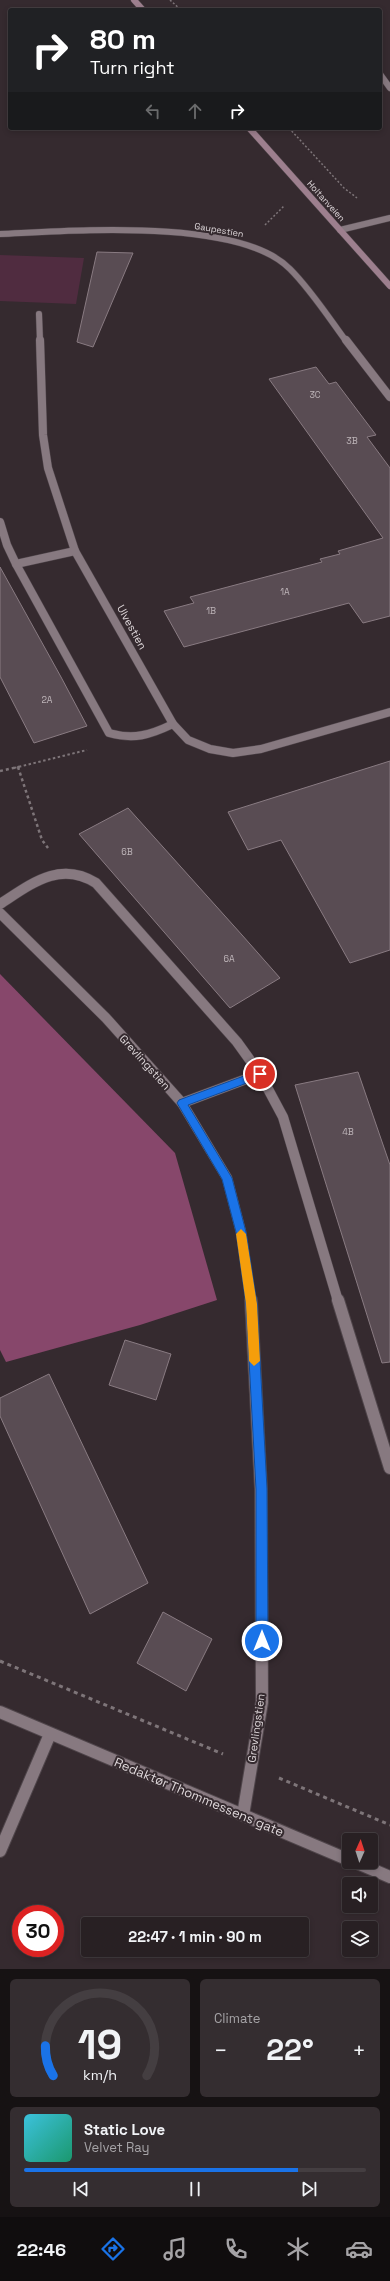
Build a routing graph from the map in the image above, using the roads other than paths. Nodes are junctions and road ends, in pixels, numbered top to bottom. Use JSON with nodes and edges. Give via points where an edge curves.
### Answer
{"nodes":[{"id":1,"x":134,"y":0,"type":"edge"},
{"id":2,"x":141,"y":8,"type":"edge"},
{"id":3,"x":382,"y":77,"type":"edge"},
{"id":4,"x":390,"y":88,"type":"edge"},
{"id":5,"x":250,"y":130,"type":"edge"},
{"id":6,"x":390,"y":218,"type":"edge"},
{"id":7,"x":340,"y":230,"type":"junction"},
{"id":8,"x":0,"y":234,"type":"edge"},
{"id":9,"x":390,"y":286,"type":"edge"},
{"id":10,"x":39,"y":314,"type":"dead end"},
{"id":11,"x":390,"y":398,"type":"edge"},
{"id":12,"x":0,"y":522,"type":"edge"},
{"id":13,"x":75,"y":550,"type":"junction"},
{"id":14,"x":16,"y":564,"type":"junction"},
{"id":15,"x":390,"y":712,"type":"edge"},
{"id":16,"x":173,"y":724,"type":"junction"},
{"id":17,"x":0,"y":904,"type":"edge"},
{"id":18,"x":0,"y":913,"type":"edge"},
{"id":19,"x":260,"y":1074,"type":"junction"},
{"id":20,"x":182,"y":1103,"type":"junction"},
{"id":21,"x":390,"y":1468,"type":"edge"},
{"id":22,"x":0,"y":1712,"type":"edge"},
{"id":23,"x":50,"y":1734,"type":"junction"},
{"id":24,"x":243,"y":1815,"type":"junction"},
{"id":25,"x":0,"y":1851,"type":"edge"},
{"id":26,"x":342,"y":1857,"type":"edge"},
{"id":27,"x":371,"y":1869,"type":"edge"},
{"id":28,"x":390,"y":1877,"type":"edge"}],
"edges":[{"from":1,"to":2,"type":"main road"},
{"from":3,"to":4,"type":"street"},
{"from":5,"to":7,"type":"main road","name":"Holtanveien"},
{"from":6,"to":7,"type":"street"},
{"from":7,"to":9,"type":"main road","name":"Holtanveien"},
{"from":8,"to":11,"type":"street","name":"Gaupestien","via":[[98,230],[150,231],[189,234],[250,245],[274,257],[290,269]]},
{"from":10,"to":13,"type":"street","name":"Ulvestien","via":[[44,435],[48,468]]},
{"from":12,"to":14,"type":"street"},
{"from":13,"to":14,"type":"street"},
{"from":13,"to":16,"type":"street","name":"Ulvestien"},
{"from":14,"to":16,"type":"street","via":[[109,733],[128,739],[149,736]]},
{"from":15,"to":16,"type":"street","name":"Ulvestien","via":[[261,749],[233,753],[210,750],[188,740]]},
{"from":17,"to":19,"type":"street","via":[[41,878],[63,873],[81,874],[96,883],[238,1042]]},
{"from":18,"to":20,"type":"street","name":"Grevlingstien","via":[[106,1018]]},
{"from":19,"to":20,"type":"street"},
{"from":19,"to":21,"type":"street","via":[[283,1118]]},
{"from":20,"to":24,"type":"street","name":"Grevlingstien","via":[[227,1178],[241,1232],[251,1304],[261,1489],[262,1702]]},
{"from":22,"to":23,"type":"street","name":"Redaktør Thommessens gate"},
{"from":23,"to":24,"type":"street","name":"Redaktør Thommessens gate"},
{"from":23,"to":25,"type":"street"},
{"from":24,"to":26,"type":"street","name":"Redaktør Thommessens gate"},
{"from":27,"to":28,"type":"street"}]}
